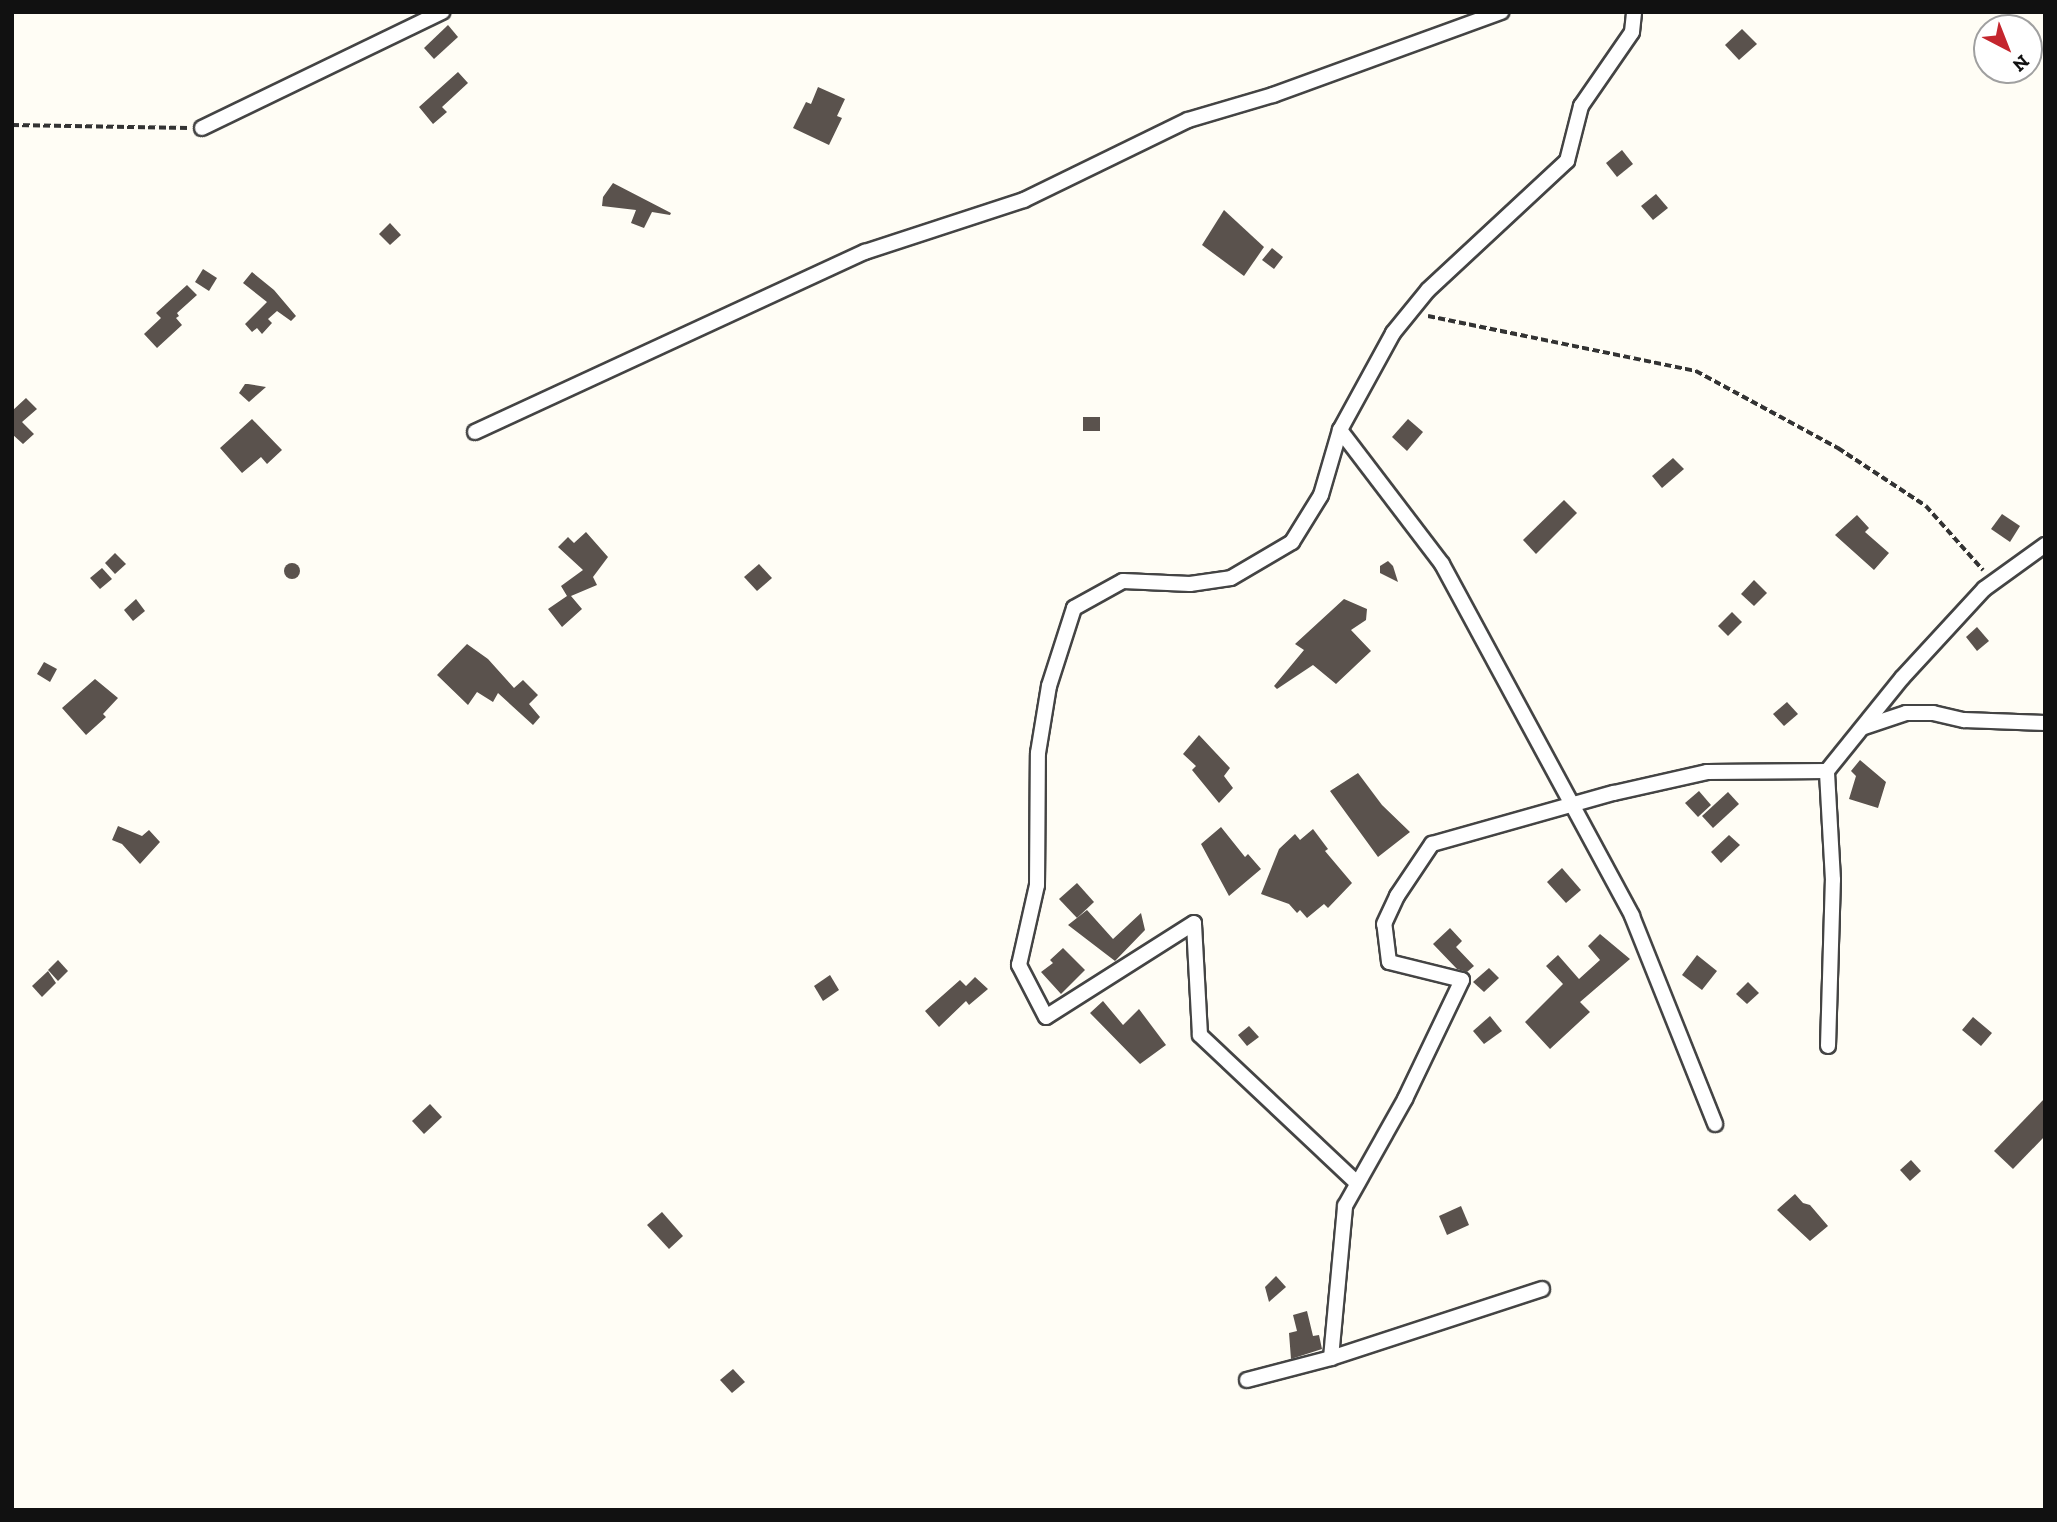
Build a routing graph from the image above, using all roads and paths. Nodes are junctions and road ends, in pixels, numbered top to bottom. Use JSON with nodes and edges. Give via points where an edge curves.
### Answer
{"nodes":[{"id":1,"x":442,"y":12,"type":"edge"},
{"id":2,"x":1501,"y":12,"type":"edge"},
{"id":3,"x":1634,"y":12,"type":"edge"},
{"id":4,"x":12,"y":124,"type":"edge"},
{"id":5,"x":202,"y":128,"type":"joint"},
{"id":6,"x":1410,"y":312,"type":"junction"},
{"id":7,"x":1340,"y":430,"type":"junction"},
{"id":8,"x":475,"y":432,"type":"dead end"},
{"id":9,"x":2045,"y":545,"type":"edge"},
{"id":10,"x":1994,"y":582,"type":"junction"},
{"id":11,"x":2045,"y":723,"type":"edge"},
{"id":12,"x":1862,"y":727,"type":"junction"},
{"id":13,"x":1827,"y":771,"type":"junction"},
{"id":14,"x":1571,"y":804,"type":"junction"},
{"id":15,"x":1828,"y":1046,"type":"dead end"},
{"id":16,"x":1715,"y":1124,"type":"dead end"},
{"id":17,"x":1357,"y":1183,"type":"junction"},
{"id":18,"x":1542,"y":1289,"type":"dead end"},
{"id":19,"x":1331,"y":1358,"type":"junction"},
{"id":20,"x":1247,"y":1380,"type":"dead end"}],
"edges":[{"from":1,"to":5,"type":"street"},
{"from":2,"to":8,"type":"street","via":[[1273,95],[1188,120],[1024,200],[865,252]]},
{"from":3,"to":6,"type":"street","via":[[1632,32],[1581,106],[1567,161]]},
{"from":4,"to":5,"type":"path"},
{"from":6,"to":7,"type":"street","via":[[1373,367]]},
{"from":6,"to":10,"type":"path","via":[[1696,371],[1838,448],[1926,506]]},
{"from":7,"to":14,"type":"street","via":[[1441,564]]},
{"from":7,"to":17,"type":"street","via":[[1321,495],[1292,542],[1231,579],[1190,584],[1123,580],[1074,608],[1049,686],[1038,753],[1037,885],[1019,965],[1046,1017],[1194,923],[1200,1035]]},
{"from":9,"to":10,"type":"street"},
{"from":10,"to":12,"type":"street"},
{"from":11,"to":12,"type":"street","via":[[1906,713]]},
{"from":12,"to":13,"type":"street"},
{"from":13,"to":14,"type":"street","via":[[1707,772]]},
{"from":13,"to":15,"type":"street","via":[[1833,880]]},
{"from":14,"to":16,"type":"street","via":[[1632,916]]},
{"from":14,"to":17,"type":"street","via":[[1432,844],[1397,896],[1384,924],[1389,962],[1462,980],[1405,1100]]},
{"from":17,"to":19,"type":"street","via":[[1345,1206]]},
{"from":18,"to":19,"type":"street"},
{"from":19,"to":20,"type":"street"}]}
